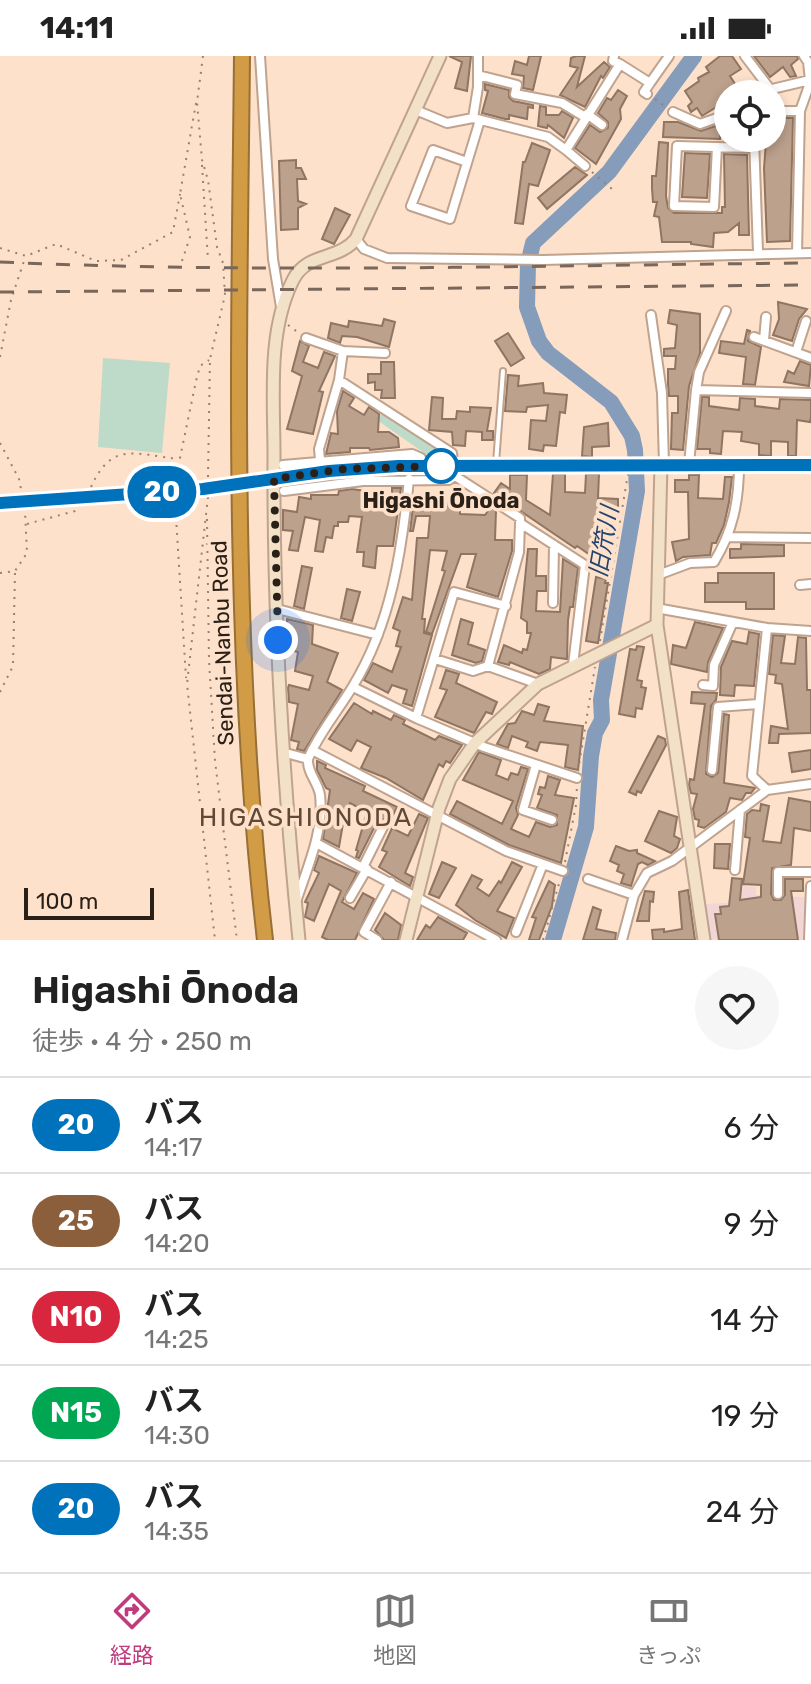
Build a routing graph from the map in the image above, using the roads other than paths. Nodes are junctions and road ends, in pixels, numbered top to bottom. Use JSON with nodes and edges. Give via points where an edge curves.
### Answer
{"nodes":[{"id":1,"x":242,"y":56,"type":"edge"},
{"id":2,"x":260,"y":56,"type":"edge"},
{"id":3,"x":440,"y":56,"type":"edge"},
{"id":4,"x":478,"y":56,"type":"edge"},
{"id":5,"x":669,"y":56,"type":"edge"},
{"id":6,"x":745,"y":56,"type":"edge"},
{"id":7,"x":804,"y":56,"type":"edge"},
{"id":8,"x":617,"y":60,"type":"edge"},
{"id":9,"x":478,"y":75,"type":"junction"},
{"id":10,"x":763,"y":80,"type":"edge"},
{"id":11,"x":810,"y":80,"type":"edge"},
{"id":12,"x":650,"y":83,"type":"junction"},
{"id":13,"x":786,"y":85,"type":"edge"},
{"id":14,"x":647,"y":94,"type":"road end"},
{"id":15,"x":418,"y":111,"type":"junction"},
{"id":16,"x":786,"y":111,"type":"edge"},
{"id":17,"x":800,"y":111,"type":"junction"},
{"id":18,"x":673,"y":112,"type":"road end"},
{"id":19,"x":586,"y":116,"type":"junction"},
{"id":20,"x":714,"y":118,"type":"edge"},
{"id":21,"x":477,"y":119,"type":"junction"},
{"id":22,"x":602,"y":125,"type":"dead end"},
{"id":23,"x":717,"y":147,"type":"joint"},
{"id":24,"x":566,"y":150,"type":"junction"},
{"id":25,"x":754,"y":152,"type":"edge"},
{"id":26,"x":467,"y":162,"type":"junction"},
{"id":27,"x":587,"y":168,"type":"road end"},
{"id":28,"x":356,"y":239,"type":"junction"},
{"id":29,"x":758,"y":252,"type":"junction"},
{"id":30,"x":797,"y":253,"type":"junction"},
{"id":31,"x":811,"y":253,"type":"edge"},
{"id":32,"x":726,"y":311,"type":"dead end"},
{"id":33,"x":651,"y":315,"type":"dead end"},
{"id":34,"x":281,"y":316,"type":"junction"},
{"id":35,"x":766,"y":317,"type":"dead end"},
{"id":36,"x":806,"y":321,"type":"dead end"},
{"id":37,"x":754,"y":337,"type":"dead end"},
{"id":38,"x":306,"y":338,"type":"road end"},
{"id":39,"x":764,"y":340,"type":"junction"},
{"id":40,"x":343,"y":351,"type":"junction"},
{"id":41,"x":796,"y":352,"type":"junction"},
{"id":42,"x":385,"y":353,"type":"dead end"},
{"id":43,"x":811,"y":358,"type":"edge"},
{"id":44,"x":503,"y":371,"type":"dead end"},
{"id":45,"x":339,"y":380,"type":"junction"},
{"id":46,"x":696,"y":390,"type":"junction"},
{"id":47,"x":811,"y":393,"type":"edge"},
{"id":48,"x":320,"y":460,"type":"junction"},
{"id":49,"x":659,"y":464,"type":"junction"},
{"id":50,"x":689,"y":464,"type":"junction"},
{"id":51,"x":811,"y":464,"type":"edge"},
{"id":52,"x":283,"y":465,"type":"dead end"},
{"id":53,"x":496,"y":465,"type":"junction"},
{"id":54,"x":739,"y":465,"type":"junction"},
{"id":55,"x":421,"y":466,"type":"junction"},
{"id":56,"x":454,"y":471,"type":"junction"},
{"id":57,"x":409,"y":479,"type":"junction"},
{"id":58,"x":270,"y":480,"type":"junction"},
{"id":59,"x":284,"y":491,"type":"dead end"},
{"id":60,"x":0,"y":502,"type":"edge"},
{"id":61,"x":520,"y":523,"type":"junction"},
{"id":62,"x":729,"y":537,"type":"junction"},
{"id":63,"x":811,"y":538,"type":"edge"},
{"id":64,"x":554,"y":545,"type":"junction"},
{"id":65,"x":658,"y":575,"type":"junction"},
{"id":66,"x":811,"y":584,"type":"edge"},
{"id":67,"x":800,"y":585,"type":"dead end"},
{"id":68,"x":553,"y":603,"type":"dead end"},
{"id":69,"x":506,"y":606,"type":"junction"},
{"id":70,"x":656,"y":608,"type":"junction"},
{"id":71,"x":277,"y":609,"type":"junction"},
{"id":72,"x":733,"y":622,"type":"junction"},
{"id":73,"x":657,"y":625,"type":"junction"},
{"id":74,"x":767,"y":628,"type":"junction"},
{"id":75,"x":811,"y":631,"type":"edge"},
{"id":76,"x":378,"y":635,"type":"junction"},
{"id":77,"x":435,"y":659,"type":"junction"},
{"id":78,"x":573,"y":665,"type":"junction"},
{"id":79,"x":488,"y":666,"type":"junction"},
{"id":80,"x":538,"y":684,"type":"junction"},
{"id":81,"x":703,"y":685,"type":"dead end"},
{"id":82,"x":353,"y":687,"type":"junction"},
{"id":83,"x":758,"y":704,"type":"junction"},
{"id":84,"x":416,"y":718,"type":"junction"},
{"id":85,"x":475,"y":743,"type":"junction"},
{"id":86,"x":312,"y":750,"type":"junction"},
{"id":87,"x":282,"y":752,"type":"junction"},
{"id":88,"x":308,"y":759,"type":"junction"},
{"id":89,"x":536,"y":765,"type":"junction"},
{"id":90,"x":712,"y":770,"type":"dead end"},
{"id":91,"x":577,"y":778,"type":"road end"},
{"id":92,"x":811,"y":784,"type":"edge"},
{"id":93,"x":767,"y":790,"type":"junction"},
{"id":94,"x":740,"y":810,"type":"junction"},
{"id":95,"x":436,"y":815,"type":"junction"},
{"id":96,"x":552,"y":820,"type":"dead end"},
{"id":97,"x":384,"y":825,"type":"dead end"},
{"id":98,"x":316,"y":843,"type":"junction"},
{"id":99,"x":689,"y":847,"type":"junction"},
{"id":100,"x":543,"y":864,"type":"junction"},
{"id":101,"x":365,"y":868,"type":"junction"},
{"id":102,"x":735,"y":870,"type":"dead end"},
{"id":103,"x":562,"y":871,"type":"road end"},
{"id":104,"x":811,"y":872,"type":"edge"},
{"id":105,"x":588,"y":879,"type":"dead end"},
{"id":106,"x":391,"y":882,"type":"junction"},
{"id":107,"x":811,"y":886,"type":"edge"},
{"id":108,"x":778,"y":894,"type":"dead end"},
{"id":109,"x":417,"y":895,"type":"junction"},
{"id":110,"x":634,"y":895,"type":"junction"},
{"id":111,"x":350,"y":898,"type":"dead end"},
{"id":112,"x":295,"y":904,"type":"junction"},
{"id":113,"x":810,"y":929,"type":"edge"},
{"id":114,"x":516,"y":932,"type":"dead end"},
{"id":115,"x":265,"y":940,"type":"edge"},
{"id":116,"x":299,"y":940,"type":"edge"},
{"id":117,"x":377,"y":940,"type":"edge"},
{"id":118,"x":406,"y":940,"type":"edge"},
{"id":119,"x":496,"y":940,"type":"edge"},
{"id":120,"x":622,"y":940,"type":"edge"},
{"id":121,"x":704,"y":940,"type":"edge"},
{"id":122,"x":809,"y":940,"type":"edge"}],
"edges":[{"from":1,"to":115,"type":"highway","name":"Sendai-Nanbu Road","via":[[243,656]]},
{"from":2,"to":34,"type":"street"},
{"from":3,"to":15,"type":"street"},
{"from":4,"to":9,"type":"street"},
{"from":5,"to":12,"type":"street"},
{"from":6,"to":10,"type":"street"},
{"from":7,"to":11,"type":"street"},
{"from":8,"to":12,"type":"street"},
{"from":8,"to":19,"type":"street"},
{"from":9,"to":19,"type":"street","via":[[517,85],[515,94],[562,103]]},
{"from":9,"to":21,"type":"street"},
{"from":11,"to":13,"type":"street"},
{"from":11,"to":17,"type":"street"},
{"from":12,"to":14,"type":"street"},
{"from":15,"to":21,"type":"street","via":[[447,123]]},
{"from":15,"to":28,"type":"street"},
{"from":16,"to":17,"type":"street"},
{"from":17,"to":30,"type":"street"},
{"from":18,"to":20,"type":"street","via":[[700,124]]},
{"from":19,"to":22,"type":"street"},
{"from":19,"to":24,"type":"street"},
{"from":21,"to":24,"type":"street","via":[[548,137]]},
{"from":21,"to":26,"type":"street"},
{"from":23,"to":23,"type":"street","via":[[677,146],[674,206],[714,207]]},
{"from":24,"to":27,"type":"street"},
{"from":25,"to":29,"type":"street"},
{"from":26,"to":26,"type":"street","via":[[450,219],[411,206],[433,150]]},
{"from":28,"to":29,"type":"street","via":[[364,249],[387,258],[543,260]]},
{"from":28,"to":34,"type":"street","via":[[340,252],[299,269]]},
{"from":29,"to":30,"type":"street"},
{"from":30,"to":31,"type":"street"},
{"from":32,"to":46,"type":"street"},
{"from":33,"to":49,"type":"street","via":[[662,393]]},
{"from":34,"to":58,"type":"street","via":[[274,356]]},
{"from":35,"to":39,"type":"street"},
{"from":36,"to":41,"type":"street"},
{"from":37,"to":39,"type":"street"},
{"from":38,"to":40,"type":"street"},
{"from":39,"to":41,"type":"street"},
{"from":40,"to":42,"type":"street"},
{"from":40,"to":45,"type":"street"},
{"from":41,"to":43,"type":"street"},
{"from":44,"to":53,"type":"lane"},
{"from":45,"to":48,"type":"street"},
{"from":45,"to":56,"type":"street","via":[[452,453]]},
{"from":46,"to":47,"type":"street"},
{"from":46,"to":50,"type":"street"},
{"from":48,"to":52,"type":"street"},
{"from":48,"to":55,"type":"street","via":[[412,454],[421,458]]},
{"from":49,"to":50,"type":"street"},
{"from":49,"to":53,"type":"street"},
{"from":49,"to":65,"type":"street"},
{"from":50,"to":54,"type":"street"},
{"from":51,"to":54,"type":"street"},
{"from":53,"to":56,"type":"street"},
{"from":54,"to":62,"type":"street"},
{"from":55,"to":56,"type":"street"},
{"from":55,"to":58,"type":"street","via":[[345,469]]},
{"from":56,"to":57,"type":"street","via":[[449,480]]},
{"from":56,"to":61,"type":"street"},
{"from":57,"to":59,"type":"street"},
{"from":57,"to":76,"type":"street","via":[[399,560]]},
{"from":58,"to":60,"type":"street","bridge":true},
{"from":58,"to":71,"type":"street"},
{"from":61,"to":64,"type":"street"},
{"from":61,"to":69,"type":"street"},
{"from":62,"to":63,"type":"street"},
{"from":62,"to":65,"type":"street","via":[[714,562],[681,565]]},
{"from":64,"to":68,"type":"street"},
{"from":64,"to":78,"type":"street","via":[[585,565]]},
{"from":65,"to":70,"type":"street"},
{"from":66,"to":67,"type":"street"},
{"from":69,"to":77,"type":"street","via":[[454,592]]},
{"from":69,"to":79,"type":"street"},
{"from":70,"to":72,"type":"street"},
{"from":70,"to":73,"type":"street"},
{"from":71,"to":76,"type":"street"},
{"from":71,"to":87,"type":"street"},
{"from":72,"to":74,"type":"street"},
{"from":72,"to":81,"type":"street","via":[[714,665],[713,686]]},
{"from":73,"to":78,"type":"street"},
{"from":73,"to":99,"type":"street"},
{"from":74,"to":75,"type":"street"},
{"from":74,"to":83,"type":"street"},
{"from":76,"to":82,"type":"street"},
{"from":77,"to":79,"type":"street","via":[[473,671]]},
{"from":77,"to":84,"type":"street"},
{"from":78,"to":80,"type":"street"},
{"from":79,"to":80,"type":"street"},
{"from":80,"to":85,"type":"street"},
{"from":82,"to":84,"type":"street"},
{"from":82,"to":86,"type":"street"},
{"from":83,"to":90,"type":"street","via":[[718,707]]},
{"from":83,"to":93,"type":"street","via":[[752,776]]},
{"from":84,"to":85,"type":"street"},
{"from":85,"to":89,"type":"street"},
{"from":85,"to":95,"type":"street","via":[[450,779]]},
{"from":86,"to":88,"type":"street"},
{"from":86,"to":95,"type":"street"},
{"from":87,"to":88,"type":"street"},
{"from":87,"to":112,"type":"street"},
{"from":88,"to":98,"type":"street","via":[[307,769],[320,793]]},
{"from":89,"to":91,"type":"street"},
{"from":89,"to":96,"type":"street","via":[[523,810]]},
{"from":92,"to":93,"type":"street"},
{"from":93,"to":94,"type":"street"},
{"from":94,"to":99,"type":"street"},
{"from":94,"to":102,"type":"street"},
{"from":95,"to":100,"type":"street"},
{"from":95,"to":109,"type":"street"},
{"from":97,"to":101,"type":"street"},
{"from":98,"to":101,"type":"street"},
{"from":98,"to":112,"type":"street"},
{"from":99,"to":110,"type":"street","via":[[647,873]]},
{"from":99,"to":121,"type":"street"},
{"from":100,"to":103,"type":"street"},
{"from":100,"to":114,"type":"street"},
{"from":101,"to":106,"type":"street"},
{"from":101,"to":111,"type":"street"},
{"from":104,"to":108,"type":"street","via":[[778,872]]},
{"from":105,"to":110,"type":"street"},
{"from":106,"to":109,"type":"street"},
{"from":106,"to":117,"type":"street","via":[[364,932]]},
{"from":107,"to":113,"type":"street"},
{"from":109,"to":118,"type":"street"},
{"from":109,"to":119,"type":"street"},
{"from":110,"to":120,"type":"street"},
{"from":112,"to":116,"type":"street"},
{"from":113,"to":122,"type":"street"}]}
